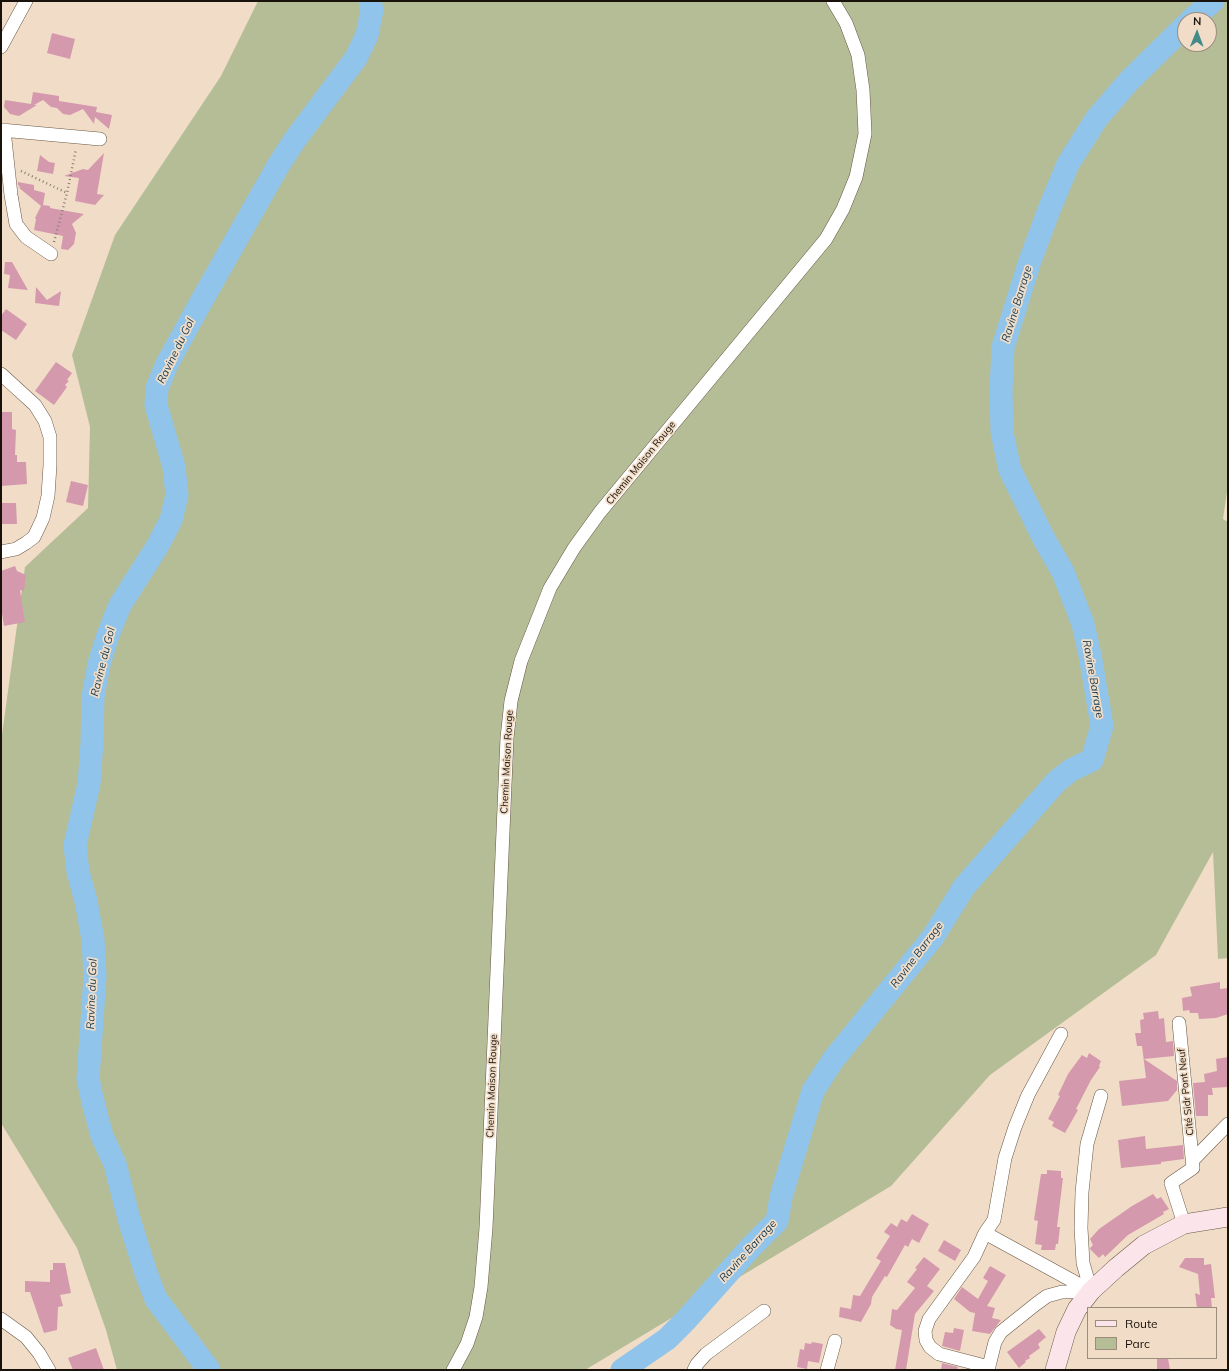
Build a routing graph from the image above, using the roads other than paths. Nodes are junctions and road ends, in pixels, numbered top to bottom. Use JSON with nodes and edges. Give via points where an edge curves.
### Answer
{"nodes":[{"id":1,"x":26,"y":1,"type":"edge"},
{"id":2,"x":833,"y":1,"type":"edge"},
{"id":3,"x":1,"y":47,"type":"edge"},
{"id":4,"x":2,"y":130,"type":"edge"},
{"id":5,"x":100,"y":139,"type":"dead end"},
{"id":6,"x":51,"y":254,"type":"road end"},
{"id":7,"x":1,"y":374,"type":"edge"},
{"id":8,"x":1,"y":552,"type":"edge"},
{"id":9,"x":1179,"y":1023,"type":"dead end"},
{"id":10,"x":1061,"y":1034,"type":"dead end"},
{"id":11,"x":1101,"y":1096,"type":"dead end"},
{"id":12,"x":1228,"y":1124,"type":"edge"},
{"id":13,"x":1192,"y":1160,"type":"junction"},
{"id":14,"x":1228,"y":1217,"type":"edge"},
{"id":15,"x":1184,"y":1224,"type":"junction"},
{"id":16,"x":985,"y":1233,"type":"junction"},
{"id":17,"x":1091,"y":1291,"type":"junction"},
{"id":18,"x":764,"y":1311,"type":"dead end"},
{"id":19,"x":1,"y":1319,"type":"edge"},
{"id":20,"x":835,"y":1341,"type":"dead end"},
{"id":21,"x":988,"y":1369,"type":"edge"},
{"id":22,"x":49,"y":1370,"type":"edge"},
{"id":23,"x":453,"y":1370,"type":"edge"},
{"id":24,"x":694,"y":1370,"type":"edge"},
{"id":25,"x":827,"y":1370,"type":"edge"},
{"id":26,"x":1055,"y":1370,"type":"edge"}],
"edges":[{"from":1,"to":3,"type":"street"},
{"from":2,"to":23,"type":"street","name":"Chemin Maison Rouge","via":[[846,23],[858,55],[863,90],[865,134],[856,177],[844,209],[826,238],[600,512],[574,548],[550,588],[521,661],[511,700],[507,738],[486,1228],[481,1287],[476,1317],[467,1344]]},
{"from":4,"to":5,"type":"street"},
{"from":4,"to":6,"type":"street","via":[[16,224],[26,238]]},
{"from":7,"to":8,"type":"street","via":[[35,405],[45,421],[50,437],[48,496],[43,518],[34,537],[16,549]]},
{"from":9,"to":13,"type":"street","name":"Cité Sidr Pont Neuf"},
{"from":10,"to":16,"type":"street","via":[[1028,1095],[1015,1127],[1005,1158],[994,1220]]},
{"from":11,"to":17,"type":"street","via":[[1086,1144],[1082,1192],[1081,1228],[1084,1263]]},
{"from":12,"to":13,"type":"street"},
{"from":13,"to":15,"type":"street","via":[[1193,1168],[1171,1183]]},
{"from":14,"to":15,"type":"main road"},
{"from":15,"to":17,"type":"main road","via":[[1144,1245]]},
{"from":16,"to":17,"type":"street"},
{"from":16,"to":21,"type":"street","via":[[974,1257],[929,1320],[925,1331],[930,1347],[939,1354]]},
{"from":17,"to":21,"type":"street","via":[[1062,1292],[1047,1296],[1036,1304],[1001,1332],[994,1342]]},
{"from":17,"to":26,"type":"main road","via":[[1077,1308],[1066,1332]]},
{"from":18,"to":24,"type":"street","via":[[706,1354]]},
{"from":19,"to":22,"type":"street","via":[[26,1337]]},
{"from":20,"to":25,"type":"street"}]}
